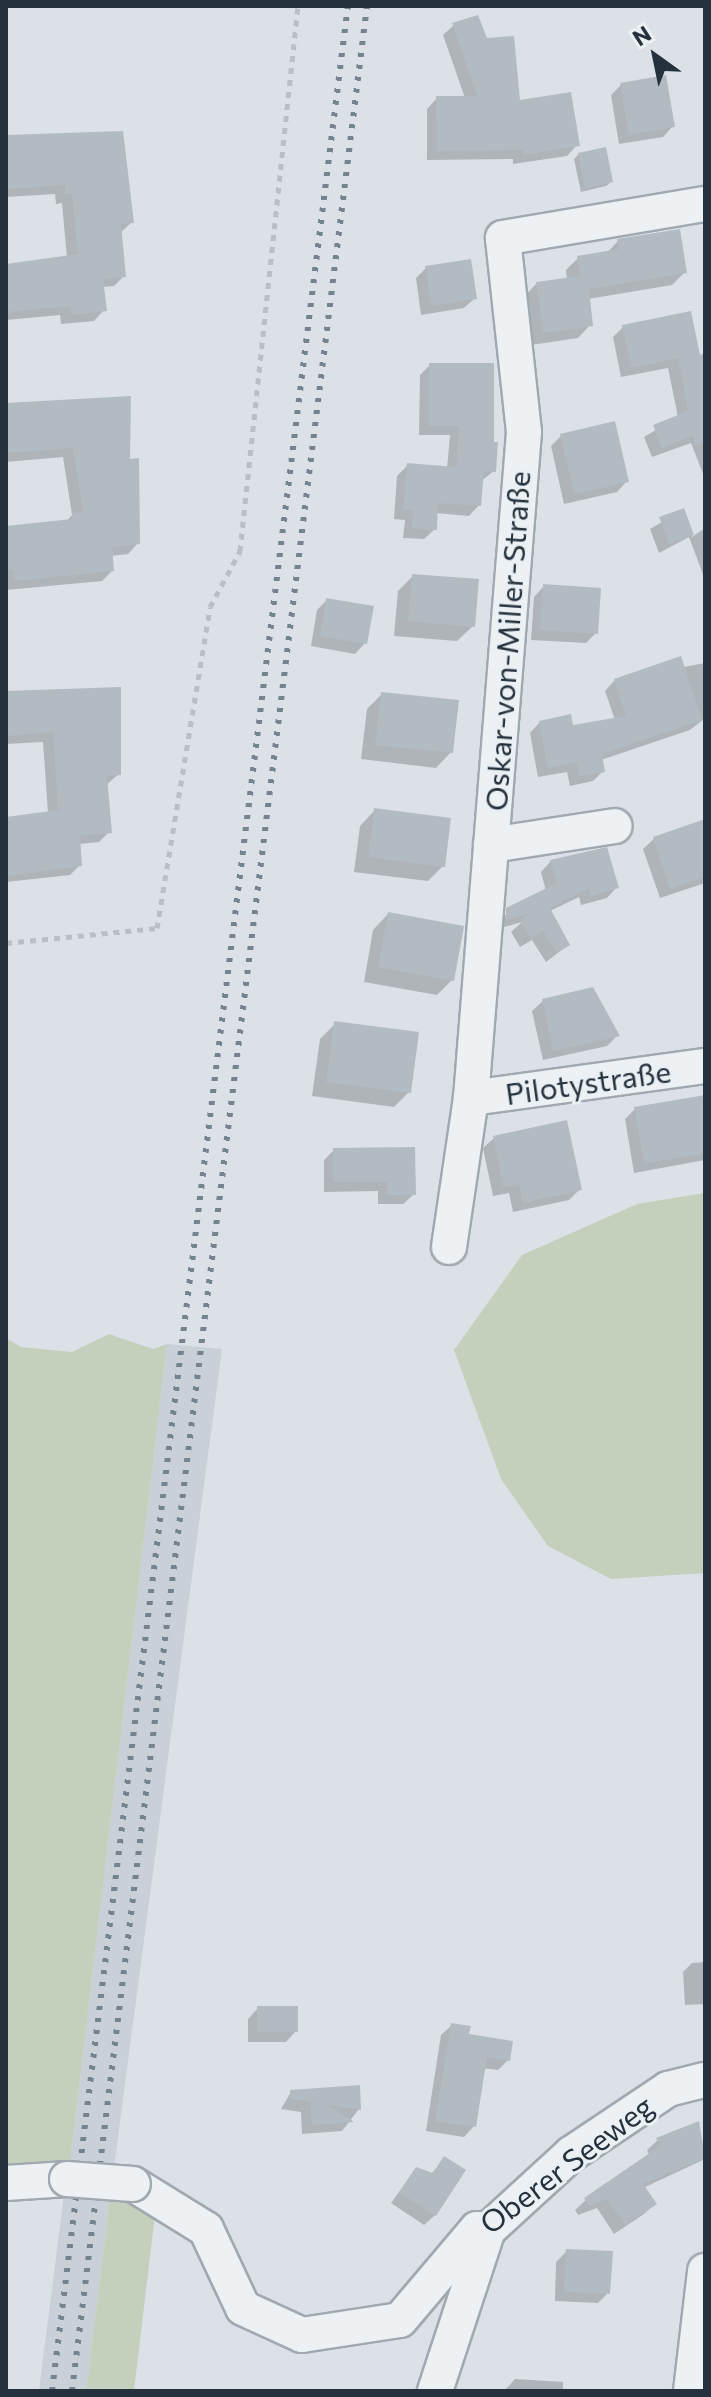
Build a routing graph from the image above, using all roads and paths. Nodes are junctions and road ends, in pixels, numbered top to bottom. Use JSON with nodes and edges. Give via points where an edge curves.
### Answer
{"nodes":[{"id":1,"x":298,"y":6,"type":"edge"},
{"id":2,"x":705,"y":204,"type":"edge"},
{"id":3,"x":615,"y":826,"type":"dead end"},
{"id":4,"x":491,"y":845,"type":"junction"},
{"id":5,"x":6,"y":943,"type":"edge"},
{"id":6,"x":705,"y":1066,"type":"edge"},
{"id":7,"x":471,"y":1098,"type":"junction"},
{"id":8,"x":449,"y":1247,"type":"dead end"},
{"id":9,"x":705,"y":2080,"type":"edge"},
{"id":10,"x":6,"y":2183,"type":"edge"},
{"id":11,"x":488,"y":2230,"type":"junction"},
{"id":12,"x":705,"y":2271,"type":"edge"},
{"id":13,"x":435,"y":2391,"type":"edge"},
{"id":14,"x":691,"y":2391,"type":"edge"}],
"edges":[{"from":1,"to":5,"type":"path","via":[[240,551],[210,607],[157,928]]},
{"from":2,"to":4,"type":"street","name":"Oskar-von-Miller-Straße","via":[[503,238],[524,432]]},
{"from":3,"to":4,"type":"street"},
{"from":4,"to":7,"type":"street","name":"Oskar-von-Miller-Straße"},
{"from":6,"to":7,"type":"street","name":"Pilotystraße"},
{"from":7,"to":8,"type":"street","name":"Oskar-von-Miller-Straße"},
{"from":9,"to":11,"type":"street","name":"Oberer Seeweg","via":[[668,2089],[571,2154]]},
{"from":10,"to":11,"type":"street","name":"Oberer Seeweg","bridge":true,"via":[[67,2179],[133,2184],[206,2229],[243,2308],[302,2335],[400,2320],[477,2229]]},
{"from":11,"to":13,"type":"street"},
{"from":12,"to":14,"type":"street"}]}
